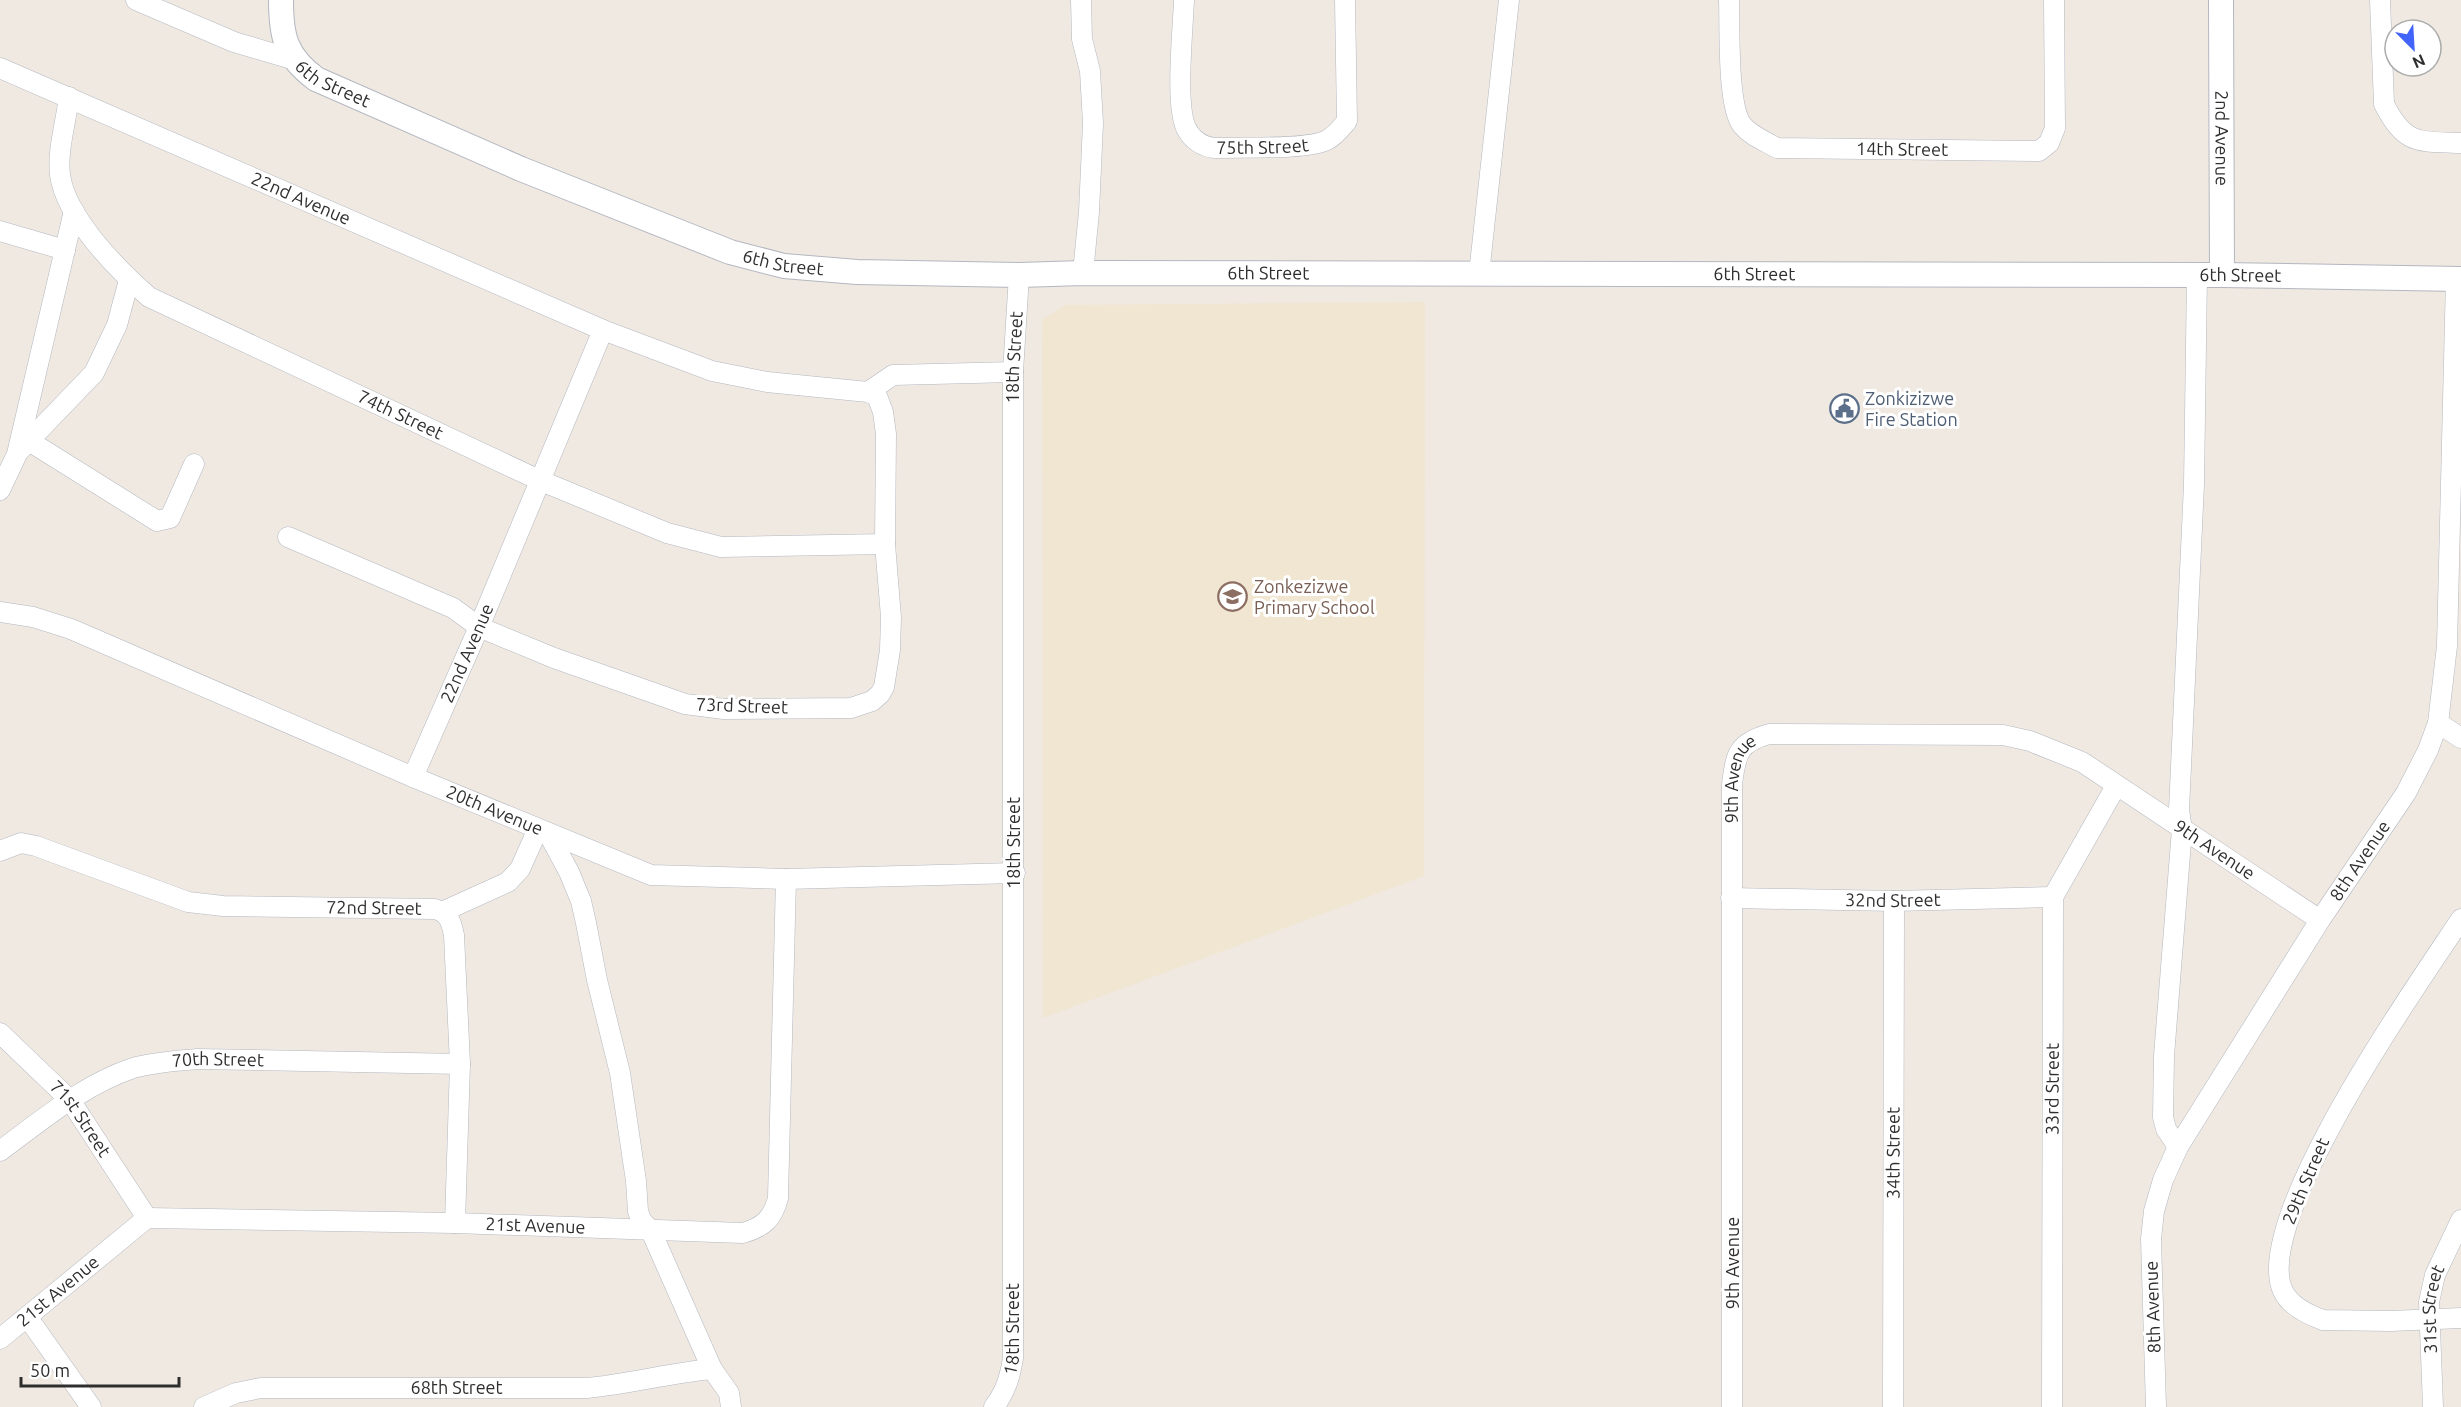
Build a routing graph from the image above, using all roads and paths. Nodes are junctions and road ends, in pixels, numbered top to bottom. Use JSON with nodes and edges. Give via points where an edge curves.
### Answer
{"nodes":[{"id":1,"x":136,"y":0,"type":"edge"},
{"id":2,"x":281,"y":0,"type":"edge"},
{"id":3,"x":1081,"y":0,"type":"edge"},
{"id":4,"x":1184,"y":0,"type":"edge"},
{"id":5,"x":1345,"y":0,"type":"edge"},
{"id":6,"x":1509,"y":0,"type":"edge"},
{"id":7,"x":1729,"y":0,"type":"edge"},
{"id":8,"x":2054,"y":0,"type":"edge"},
{"id":9,"x":2221,"y":0,"type":"edge"},
{"id":10,"x":2380,"y":0,"type":"edge"},
{"id":11,"x":295,"y":60,"type":"junction"},
{"id":12,"x":0,"y":68,"type":"edge"},
{"id":13,"x":69,"y":97,"type":"junction"},
{"id":14,"x":2461,"y":143,"type":"edge"},
{"id":15,"x":74,"y":211,"type":"junction"},
{"id":16,"x":0,"y":231,"type":"edge"},
{"id":17,"x":65,"y":250,"type":"junction"},
{"id":18,"x":1083,"y":273,"type":"junction"},
{"id":19,"x":1479,"y":274,"type":"junction"},
{"id":20,"x":2222,"y":274,"type":"junction"},
{"id":21,"x":1019,"y":275,"type":"junction"},
{"id":22,"x":2197,"y":275,"type":"junction"},
{"id":23,"x":2459,"y":279,"type":"edge"},
{"id":24,"x":129,"y":280,"type":"junction"},
{"id":25,"x":603,"y":330,"type":"junction"},
{"id":26,"x":1013,"y":372,"type":"junction"},
{"id":27,"x":868,"y":392,"type":"junction"},
{"id":28,"x":23,"y":447,"type":"junction"},
{"id":29,"x":194,"y":464,"type":"dead end"},
{"id":30,"x":539,"y":480,"type":"junction"},
{"id":31,"x":0,"y":490,"type":"edge"},
{"id":32,"x":288,"y":537,"type":"dead end"},
{"id":33,"x":885,"y":544,"type":"junction"},
{"id":34,"x":2455,"y":550,"type":"edge"},
{"id":35,"x":0,"y":612,"type":"edge"},
{"id":36,"x":479,"y":627,"type":"junction"},
{"id":37,"x":2438,"y":723,"type":"junction"},
{"id":38,"x":2461,"y":738,"type":"edge"},
{"id":39,"x":413,"y":777,"type":"junction"},
{"id":40,"x":2116,"y":786,"type":"junction"},
{"id":41,"x":2182,"y":829,"type":"junction"},
{"id":42,"x":543,"y":831,"type":"junction"},
{"id":43,"x":0,"y":851,"type":"edge"},
{"id":44,"x":1014,"y":873,"type":"junction"},
{"id":45,"x":786,"y":879,"type":"junction"},
{"id":46,"x":2053,"y":897,"type":"junction"},
{"id":47,"x":1731,"y":898,"type":"junction"},
{"id":48,"x":1894,"y":901,"type":"junction"},
{"id":49,"x":444,"y":911,"type":"junction"},
{"id":50,"x":2461,"y":919,"type":"edge"},
{"id":51,"x":2320,"y":920,"type":"junction"},
{"id":52,"x":0,"y":1033,"type":"edge"},
{"id":53,"x":460,"y":1064,"type":"junction"},
{"id":54,"x":70,"y":1100,"type":"junction"},
{"id":55,"x":2178,"y":1147,"type":"junction"},
{"id":56,"x":0,"y":1151,"type":"edge"},
{"id":57,"x":147,"y":1218,"type":"junction"},
{"id":58,"x":2461,"y":1220,"type":"edge"},
{"id":59,"x":455,"y":1223,"type":"junction"},
{"id":60,"x":651,"y":1231,"type":"junction"},
{"id":61,"x":28,"y":1317,"type":"junction"},
{"id":62,"x":2431,"y":1318,"type":"junction"},
{"id":63,"x":2461,"y":1318,"type":"edge"},
{"id":64,"x":0,"y":1339,"type":"edge"},
{"id":65,"x":712,"y":1369,"type":"junction"},
{"id":66,"x":91,"y":1407,"type":"edge"},
{"id":67,"x":204,"y":1407,"type":"edge"},
{"id":68,"x":732,"y":1407,"type":"edge"},
{"id":69,"x":994,"y":1407,"type":"edge"},
{"id":70,"x":1732,"y":1407,"type":"edge"},
{"id":71,"x":1893,"y":1407,"type":"edge"},
{"id":72,"x":2052,"y":1407,"type":"edge"},
{"id":73,"x":2156,"y":1407,"type":"edge"},
{"id":74,"x":2433,"y":1407,"type":"edge"}],
"edges":[{"from":1,"to":11,"type":"street","name":"6th Street","via":[[234,42]]},
{"from":2,"to":11,"type":"street","via":[[281,31]]},
{"from":3,"to":18,"type":"street","via":[[1093,123]]},
{"from":4,"to":5,"type":"street","name":"75th Street","via":[[1183,116],[1194,140],[1215,148],[1309,145],[1326,140],[1341,129],[1347,121]]},
{"from":6,"to":19,"type":"street"},
{"from":7,"to":8,"type":"street","name":"14th Street","via":[[1736,111],[1741,124],[1752,134],[1777,148],[2039,151],[2049,143],[2055,128]]},
{"from":9,"to":20,"type":"street","name":"2nd Avenue"},
{"from":10,"to":14,"type":"street","via":[[2384,104],[2391,119],[2401,132],[2416,141]]},
{"from":11,"to":21,"type":"street","name":"6th Street","via":[[316,79],[521,169],[730,252],[784,266],[857,272]]},
{"from":12,"to":13,"type":"street","name":"22nd Avenue"},
{"from":13,"to":15,"type":"street","name":"74th Street","via":[[60,175]]},
{"from":13,"to":25,"type":"street","name":"22nd Avenue"},
{"from":15,"to":17,"type":"street"},
{"from":15,"to":24,"type":"street","name":"74th Street","via":[[100,249]]},
{"from":16,"to":17,"type":"street"},
{"from":17,"to":28,"type":"street"},
{"from":18,"to":19,"type":"street","name":"6th Street"},
{"from":18,"to":21,"type":"street","name":"6th Street"},
{"from":19,"to":22,"type":"street","name":"6th Street"},
{"from":20,"to":22,"type":"street","name":"6th Street"},
{"from":20,"to":23,"type":"street","name":"6th Street"},
{"from":21,"to":26,"type":"street","name":"18th Street"},
{"from":22,"to":41,"type":"street","via":[[2194,484],[2179,810]]},
{"from":23,"to":34,"type":"street","name":"8th Avenue"},
{"from":24,"to":28,"type":"street","via":[[117,325],[94,373]]},
{"from":24,"to":30,"type":"street","name":"74th Street","via":[[149,297]]},
{"from":25,"to":27,"type":"street","name":"22nd Avenue","via":[[743,379]]},
{"from":25,"to":30,"type":"street","name":"22nd Avenue"},
{"from":26,"to":27,"type":"street","via":[[893,375]]},
{"from":26,"to":44,"type":"street","name":"18th Street"},
{"from":27,"to":33,"type":"street","name":"73rd Street","via":[[878,396],[886,434]]},
{"from":28,"to":29,"type":"street","via":[[157,521],[170,518]]},
{"from":28,"to":31,"type":"street"},
{"from":30,"to":33,"type":"street","name":"74th Street","via":[[667,533],[721,547]]},
{"from":30,"to":36,"type":"street","name":"22nd Avenue"},
{"from":32,"to":36,"type":"street","name":"73rd Street","via":[[453,608]]},
{"from":33,"to":36,"type":"street","name":"73rd Street","via":[[891,617],[884,687],[872,701],[851,708],[724,709],[685,704]]},
{"from":34,"to":37,"type":"street","name":"8th Avenue"},
{"from":35,"to":39,"type":"street","name":"20th Avenue","via":[[71,629]]},
{"from":36,"to":39,"type":"street","name":"22nd Avenue"},
{"from":37,"to":38,"type":"street"},
{"from":37,"to":51,"type":"street","name":"8th Avenue","via":[[2406,793]]},
{"from":39,"to":42,"type":"street","name":"20th Avenue"},
{"from":40,"to":41,"type":"street","name":"9th Avenue"},
{"from":40,"to":46,"type":"street","name":"33rd Street"},
{"from":40,"to":47,"type":"street","name":"9th Avenue","via":[[2082,762],[2030,741],[2003,735],[1769,734],[1751,739],[1740,748],[1732,784]]},
{"from":41,"to":51,"type":"street","name":"9th Avenue"},
{"from":41,"to":55,"type":"street","via":[[2164,1056],[2163,1117]]},
{"from":42,"to":45,"type":"street","name":"20th Avenue","via":[[651,875]]},
{"from":42,"to":49,"type":"street","via":[[508,882]]},
{"from":42,"to":60,"type":"street","via":[[568,872],[586,923],[620,1073],[638,1212]]},
{"from":43,"to":49,"type":"street","name":"72nd Street","via":[[21,843],[36,846],[188,902]]},
{"from":44,"to":45,"type":"street","name":"20th Avenue"},
{"from":44,"to":69,"type":"street","name":"18th Street","via":[[1013,1358],[1004,1394]]},
{"from":45,"to":60,"type":"street","name":"21st Avenue","via":[[778,1198],[774,1212],[758,1228],[743,1233]]},
{"from":46,"to":48,"type":"street","name":"32nd Street"},
{"from":46,"to":72,"type":"street","name":"33rd Street"},
{"from":47,"to":48,"type":"street","name":"32nd Street"},
{"from":47,"to":70,"type":"street","name":"9th Avenue"},
{"from":48,"to":71,"type":"street","name":"34th Street"},
{"from":49,"to":53,"type":"street","name":"72nd Street","via":[[451,919],[454,935]]},
{"from":50,"to":62,"type":"street","name":"29th Street","via":[[2350,1091],[2318,1150],[2283,1237],[2280,1273],[2283,1291],[2292,1303],[2323,1320]]},
{"from":51,"to":55,"type":"street","name":"8th Avenue"},
{"from":52,"to":54,"type":"street","name":"71st Street"},
{"from":53,"to":54,"type":"street","name":"70th Street","via":[[164,1061],[133,1069]]},
{"from":53,"to":59,"type":"street","name":"72nd Street"},
{"from":54,"to":56,"type":"street","name":"70th Street"},
{"from":54,"to":57,"type":"street","name":"71st Street"},
{"from":55,"to":73,"type":"street","name":"8th Avenue","via":[[2163,1180],[2152,1230]]},
{"from":57,"to":59,"type":"street","name":"21st Avenue"},
{"from":57,"to":61,"type":"street","name":"21st Avenue"},
{"from":58,"to":62,"type":"street","name":"31st Street","via":[[2435,1275],[2429,1302]]},
{"from":59,"to":60,"type":"street","name":"21st Avenue"},
{"from":60,"to":65,"type":"street"},
{"from":61,"to":64,"type":"street","name":"21st Avenue"},
{"from":61,"to":66,"type":"street"},
{"from":62,"to":63,"type":"street","name":"29th Street"},
{"from":62,"to":74,"type":"street","name":"31st Street"},
{"from":65,"to":67,"type":"street","name":"68th Street","via":[[586,1388],[261,1388],[236,1393]]},
{"from":65,"to":68,"type":"street","via":[[729,1393]]}]}
